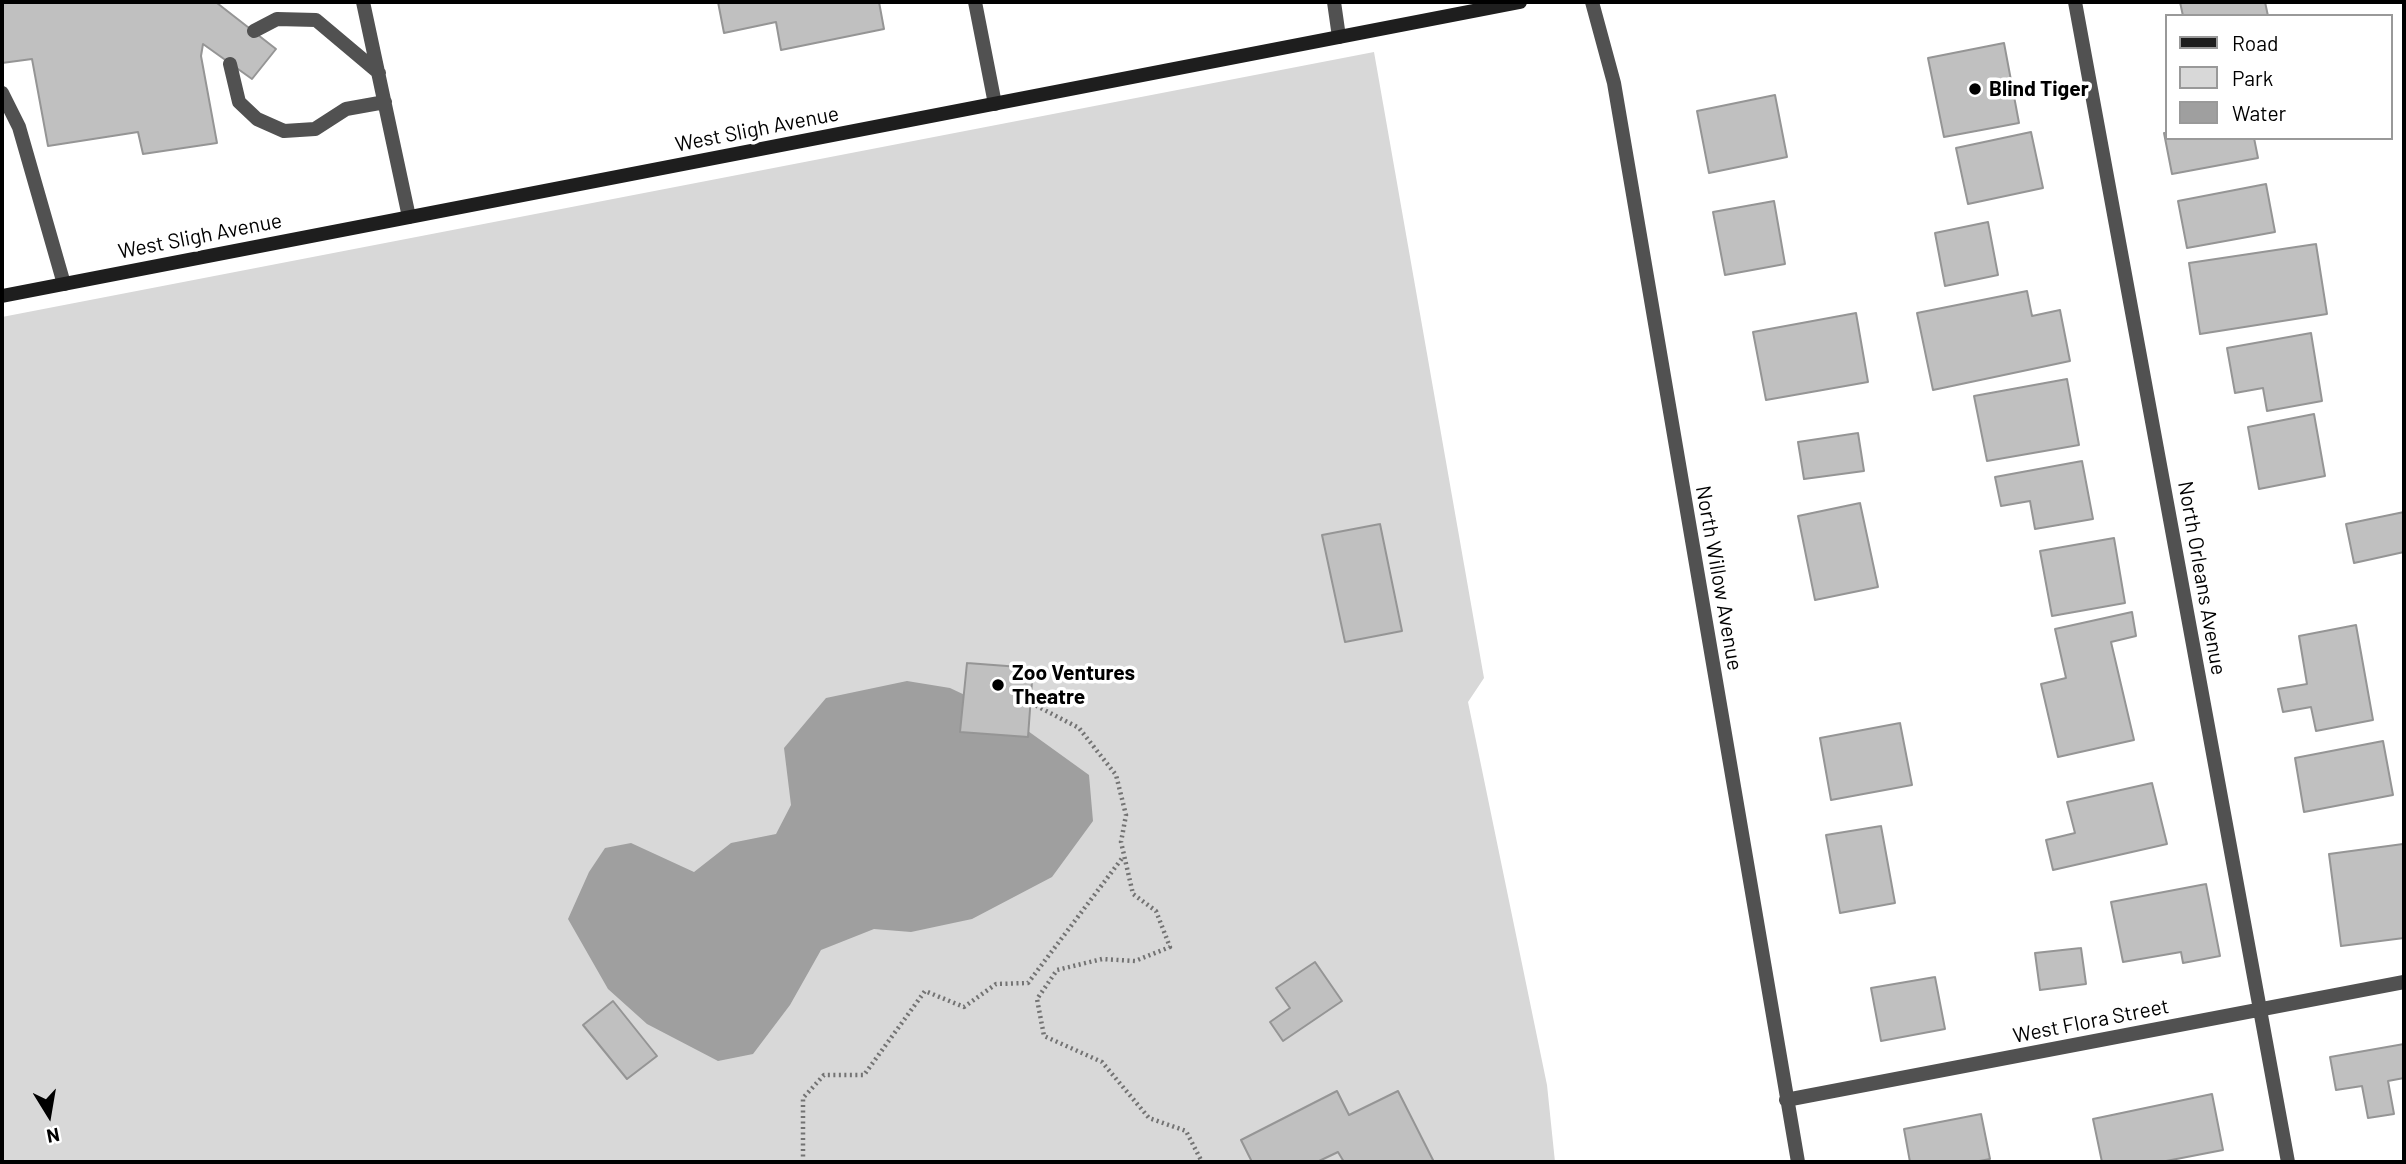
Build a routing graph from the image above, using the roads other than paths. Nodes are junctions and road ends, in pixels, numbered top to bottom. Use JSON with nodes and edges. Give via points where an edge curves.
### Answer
{"nodes":[{"id":1,"x":363,"y":2,"type":"edge"},
{"id":2,"x":975,"y":2,"type":"edge"},
{"id":3,"x":1334,"y":2,"type":"edge"},
{"id":4,"x":1520,"y":2,"type":"edge"},
{"id":5,"x":1592,"y":2,"type":"edge"},
{"id":6,"x":2075,"y":2,"type":"edge"},
{"id":7,"x":254,"y":31,"type":"dead end"},
{"id":8,"x":1339,"y":37,"type":"junction"},
{"id":9,"x":230,"y":64,"type":"dead end"},
{"id":10,"x":379,"y":73,"type":"junction"},
{"id":11,"x":2,"y":93,"type":"edge"},
{"id":12,"x":385,"y":102,"type":"junction"},
{"id":13,"x":995,"y":104,"type":"junction"},
{"id":14,"x":409,"y":217,"type":"junction"},
{"id":15,"x":64,"y":284,"type":"junction"},
{"id":16,"x":2,"y":296,"type":"edge"},
{"id":17,"x":2404,"y":982,"type":"edge"},
{"id":18,"x":2260,"y":1010,"type":"junction"},
{"id":19,"x":1786,"y":1100,"type":"junction"},
{"id":20,"x":1798,"y":1162,"type":"edge"},
{"id":21,"x":2288,"y":1162,"type":"edge"}],
"edges":[{"from":1,"to":10,"type":"street"},
{"from":2,"to":13,"type":"street"},
{"from":3,"to":8,"type":"street"},
{"from":4,"to":8,"type":"main road","name":"West Sligh Avenue"},
{"from":5,"to":19,"type":"street","name":"North Willow Avenue","via":[[1614,83]]},
{"from":6,"to":18,"type":"street","name":"North Orleans Avenue"},
{"from":7,"to":10,"type":"street","via":[[278,19],[316,20]]},
{"from":8,"to":13,"type":"main road","name":"West Sligh Avenue"},
{"from":9,"to":12,"type":"street","via":[[239,102],[257,119],[284,131],[315,129],[346,109]]},
{"from":10,"to":12,"type":"street"},
{"from":11,"to":15,"type":"street","via":[[19,127]]},
{"from":12,"to":14,"type":"street"},
{"from":13,"to":14,"type":"main road","name":"West Sligh Avenue"},
{"from":14,"to":15,"type":"main road","name":"West Sligh Avenue"},
{"from":15,"to":16,"type":"main road","name":"West Sligh Avenue"},
{"from":17,"to":18,"type":"street","name":"West Flora Street"},
{"from":18,"to":19,"type":"street","name":"West Flora Street"},
{"from":18,"to":21,"type":"street","name":"North Orleans Avenue"},
{"from":19,"to":20,"type":"street","name":"North Willow Avenue"}]}
